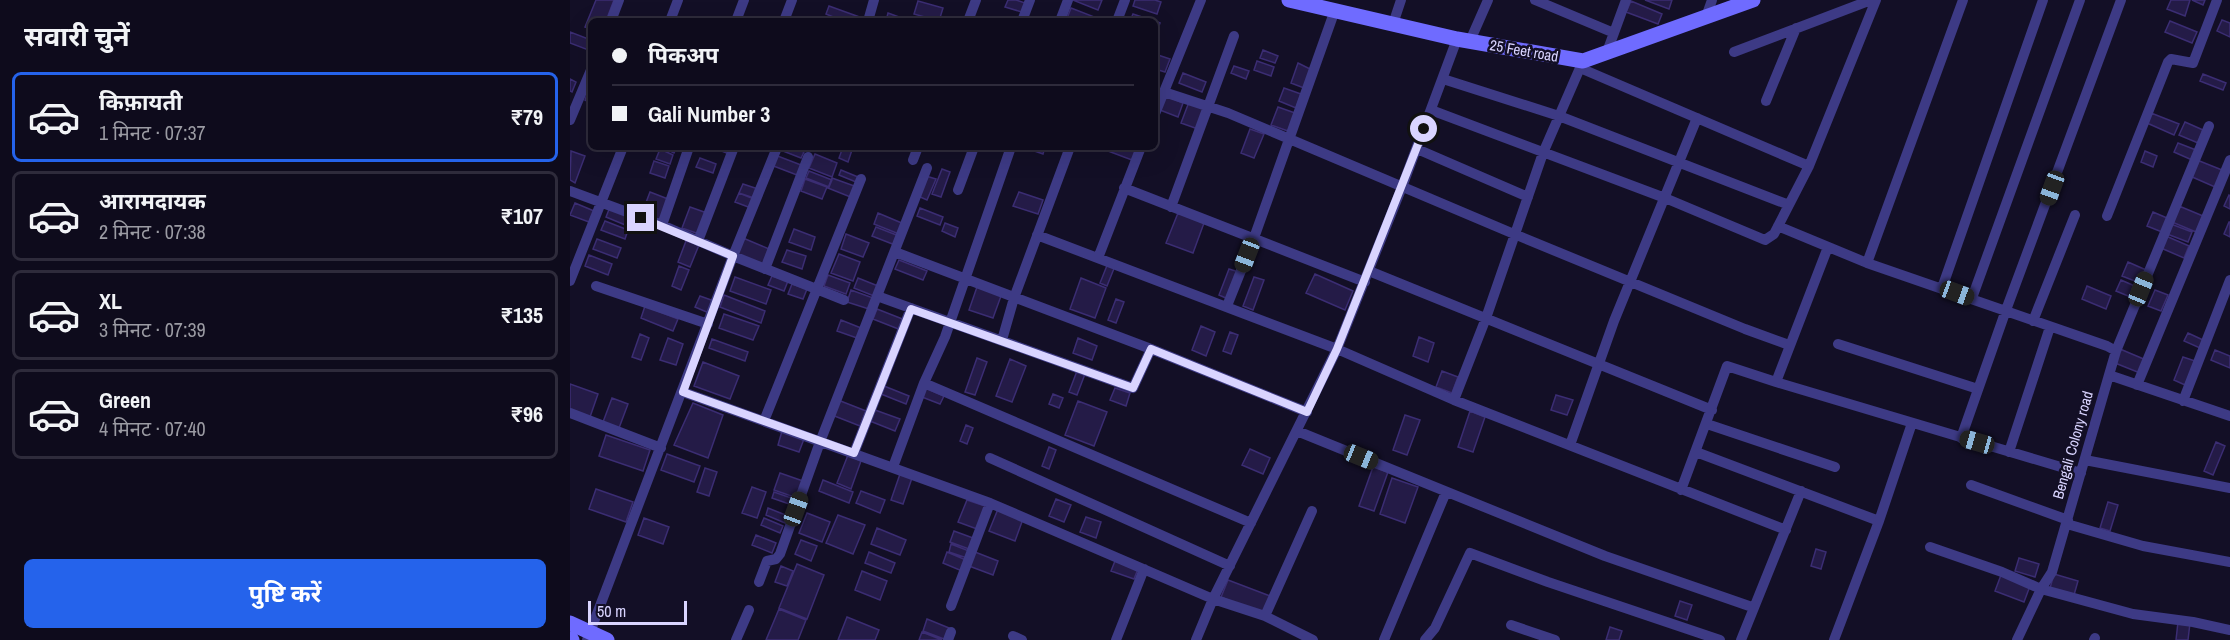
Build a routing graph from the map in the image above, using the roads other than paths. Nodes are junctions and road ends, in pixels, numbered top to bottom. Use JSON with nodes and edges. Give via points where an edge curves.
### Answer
{"nodes":[{"id":1,"x":619,"y":0,"type":"edge"},
{"id":2,"x":678,"y":0,"type":"edge"},
{"id":3,"x":744,"y":0,"type":"edge"},
{"id":4,"x":792,"y":0,"type":"edge"},
{"id":5,"x":874,"y":0,"type":"edge"},
{"id":6,"x":976,"y":0,"type":"edge"},
{"id":7,"x":1030,"y":0,"type":"edge"},
{"id":8,"x":1068,"y":0,"type":"edge"},
{"id":9,"x":1125,"y":0,"type":"edge"},
{"id":10,"x":1202,"y":0,"type":"edge"},
{"id":11,"x":1288,"y":0,"type":"edge"},
{"id":12,"x":1401,"y":0,"type":"edge"},
{"id":13,"x":1488,"y":0,"type":"edge"},
{"id":14,"x":1534,"y":0,"type":"edge"},
{"id":15,"x":1626,"y":0,"type":"edge"},
{"id":16,"x":1712,"y":0,"type":"edge"},
{"id":17,"x":1753,"y":0,"type":"edge"},
{"id":18,"x":1873,"y":0,"type":"edge"},
{"id":19,"x":1963,"y":0,"type":"edge"},
{"id":20,"x":2043,"y":0,"type":"edge"},
{"id":21,"x":2080,"y":0,"type":"edge"},
{"id":22,"x":2121,"y":0,"type":"edge"},
{"id":23,"x":2217,"y":0,"type":"edge"},
{"id":24,"x":1335,"y":10,"type":"junction"},
{"id":25,"x":1706,"y":17,"type":"junction"},
{"id":26,"x":612,"y":18,"type":"edge"},
{"id":27,"x":671,"y":18,"type":"edge"},
{"id":28,"x":737,"y":18,"type":"edge"},
{"id":29,"x":785,"y":18,"type":"edge"},
{"id":30,"x":869,"y":18,"type":"edge"},
{"id":31,"x":969,"y":18,"type":"edge"},
{"id":32,"x":1023,"y":18,"type":"edge"},
{"id":33,"x":1061,"y":18,"type":"edge"},
{"id":34,"x":1118,"y":18,"type":"edge"},
{"id":35,"x":1392,"y":24,"type":"junction"},
{"id":36,"x":1796,"y":28,"type":"junction"},
{"id":37,"x":1614,"y":33,"type":"junction"},
{"id":38,"x":1234,"y":36,"type":"dead end"},
{"id":39,"x":1464,"y":40,"type":"junction"},
{"id":40,"x":1607,"y":52,"type":"junction"},
{"id":41,"x":1734,"y":52,"type":"dead end"},
{"id":42,"x":1581,"y":64,"type":"junction"},
{"id":43,"x":588,"y":77,"type":"edge"},
{"id":44,"x":1443,"y":79,"type":"junction"},
{"id":45,"x":1164,"y":92,"type":"junction"},
{"id":46,"x":1766,"y":101,"type":"dead end"},
{"id":47,"x":1158,"y":107,"type":"edge"},
{"id":48,"x":1208,"y":108,"type":"junction"},
{"id":49,"x":1431,"y":110,"type":"junction"},
{"id":50,"x":1559,"y":116,"type":"junction"},
{"id":51,"x":1697,"y":118,"type":"junction"},
{"id":52,"x":570,"y":120,"type":"edge"},
{"id":53,"x":2209,"y":126,"type":"dead end"},
{"id":54,"x":1288,"y":139,"type":"junction"},
{"id":55,"x":1417,"y":149,"type":"junction"},
{"id":56,"x":622,"y":150,"type":"edge"},
{"id":57,"x":688,"y":150,"type":"edge"},
{"id":58,"x":733,"y":150,"type":"edge"},
{"id":59,"x":776,"y":150,"type":"dead end"},
{"id":60,"x":917,"y":150,"type":"edge"},
{"id":61,"x":973,"y":150,"type":"edge"},
{"id":62,"x":1010,"y":150,"type":"edge"},
{"id":63,"x":1069,"y":150,"type":"edge"},
{"id":64,"x":1140,"y":150,"type":"edge"},
{"id":65,"x":1543,"y":153,"type":"junction"},
{"id":66,"x":807,"y":157,"type":"dead end"},
{"id":67,"x":913,"y":160,"type":"dead end"},
{"id":68,"x":2230,"y":160,"type":"edge"},
{"id":69,"x":1679,"y":163,"type":"junction"},
{"id":70,"x":1809,"y":166,"type":"junction"},
{"id":71,"x":927,"y":168,"type":"dead end"},
{"id":72,"x":861,"y":179,"type":"dead end"},
{"id":73,"x":1402,"y":187,"type":"junction"},
{"id":74,"x":1124,"y":188,"type":"junction"},
{"id":75,"x":958,"y":190,"type":"dead end"},
{"id":76,"x":570,"y":191,"type":"edge"},
{"id":77,"x":1528,"y":197,"type":"junction"},
{"id":78,"x":1665,"y":198,"type":"junction"},
{"id":79,"x":600,"y":203,"type":"junction"},
{"id":80,"x":1789,"y":205,"type":"junction"},
{"id":81,"x":1171,"y":207,"type":"junction"},
{"id":82,"x":2075,"y":215,"type":"dead end"},
{"id":83,"x":2107,"y":216,"type":"dead end"},
{"id":84,"x":662,"y":225,"type":"junction"},
{"id":85,"x":1778,"y":226,"type":"junction"},
{"id":86,"x":1514,"y":234,"type":"junction"},
{"id":87,"x":1037,"y":235,"type":"junction"},
{"id":88,"x":1254,"y":238,"type":"junction"},
{"id":89,"x":698,"y":241,"type":"junction"},
{"id":90,"x":1828,"y":247,"type":"junction"},
{"id":91,"x":895,"y":252,"type":"junction"},
{"id":92,"x":733,"y":256,"type":"junction"},
{"id":93,"x":1098,"y":258,"type":"junction"},
{"id":94,"x":1867,"y":263,"type":"junction"},
{"id":95,"x":765,"y":269,"type":"junction"},
{"id":96,"x":1369,"y":271,"type":"junction"},
{"id":97,"x":966,"y":279,"type":"junction"},
{"id":98,"x":570,"y":280,"type":"edge"},
{"id":99,"x":2230,"y":280,"type":"edge"},
{"id":100,"x":1365,"y":282,"type":"junction"},
{"id":101,"x":1630,"y":282,"type":"junction"},
{"id":102,"x":596,"y":286,"type":"dead end"},
{"id":103,"x":1942,"y":288,"type":"junction"},
{"id":104,"x":818,"y":289,"type":"junction"},
{"id":105,"x":877,"y":296,"type":"junction"},
{"id":106,"x":1014,"y":298,"type":"junction"},
{"id":107,"x":1972,"y":298,"type":"junction"},
{"id":108,"x":844,"y":300,"type":"dead end"},
{"id":109,"x":1227,"y":306,"type":"junction"},
{"id":110,"x":911,"y":309,"type":"junction"},
{"id":111,"x":2006,"y":310,"type":"junction"},
{"id":112,"x":1486,"y":318,"type":"junction"},
{"id":113,"x":2033,"y":321,"type":"junction"},
{"id":114,"x":950,"y":322,"type":"junction"},
{"id":115,"x":708,"y":324,"type":"junction"},
{"id":116,"x":2050,"y":327,"type":"junction"},
{"id":117,"x":1002,"y":340,"type":"junction"},
{"id":118,"x":1838,"y":344,"type":"dead end"},
{"id":119,"x":1789,"y":345,"type":"junction"},
{"id":120,"x":1151,"y":349,"type":"junction"},
{"id":121,"x":1337,"y":349,"type":"junction"},
{"id":122,"x":2116,"y":351,"type":"junction"},
{"id":123,"x":1598,"y":365,"type":"junction"},
{"id":124,"x":2109,"y":375,"type":"junction"},
{"id":125,"x":924,"y":382,"type":"junction"},
{"id":126,"x":1776,"y":382,"type":"junction"},
{"id":127,"x":2137,"y":385,"type":"junction"},
{"id":128,"x":1978,"y":389,"type":"junction"},
{"id":129,"x":683,"y":392,"type":"junction"},
{"id":130,"x":1454,"y":400,"type":"junction"},
{"id":131,"x":2183,"y":401,"type":"junction"},
{"id":132,"x":1712,"y":410,"type":"junction"},
{"id":133,"x":1307,"y":412,"type":"junction"},
{"id":134,"x":570,"y":413,"type":"edge"},
{"id":135,"x":2230,"y":416,"type":"edge"},
{"id":136,"x":764,"y":421,"type":"junction"},
{"id":137,"x":1912,"y":423,"type":"junction"},
{"id":138,"x":1707,"y":424,"type":"junction"},
{"id":139,"x":1297,"y":431,"type":"junction"},
{"id":140,"x":1961,"y":438,"type":"junction"},
{"id":141,"x":820,"y":442,"type":"junction"},
{"id":142,"x":1570,"y":445,"type":"junction"},
{"id":143,"x":662,"y":448,"type":"junction"},
{"id":144,"x":1696,"y":452,"type":"junction"},
{"id":145,"x":2009,"y":452,"type":"junction"},
{"id":146,"x":854,"y":453,"type":"junction"},
{"id":147,"x":990,"y":458,"type":"dead end"},
{"id":148,"x":2085,"y":460,"type":"junction"},
{"id":149,"x":893,"y":467,"type":"junction"},
{"id":150,"x":1835,"y":467,"type":"dead end"},
{"id":151,"x":2081,"y":473,"type":"junction"},
{"id":152,"x":1971,"y":485,"type":"dead end"},
{"id":153,"x":2230,"y":488,"type":"edge"},
{"id":154,"x":1681,"y":490,"type":"junction"},
{"id":155,"x":1801,"y":491,"type":"junction"},
{"id":156,"x":1446,"y":492,"type":"junction"},
{"id":157,"x":990,"y":503,"type":"junction"},
{"id":158,"x":1312,"y":511,"type":"dead end"},
{"id":159,"x":1879,"y":520,"type":"junction"},
{"id":160,"x":2067,"y":522,"type":"junction"},
{"id":161,"x":1251,"y":523,"type":"junction"},
{"id":162,"x":1786,"y":530,"type":"junction"},
{"id":163,"x":1930,"y":547,"type":"dead end"},
{"id":164,"x":2230,"y":562,"type":"edge"},
{"id":165,"x":1230,"y":566,"type":"junction"},
{"id":166,"x":1144,"y":569,"type":"junction"},
{"id":167,"x":759,"y":582,"type":"dead end"},
{"id":168,"x":2041,"y":589,"type":"junction"},
{"id":169,"x":1214,"y":599,"type":"junction"},
{"id":170,"x":951,"y":606,"type":"dead end"},
{"id":171,"x":1752,"y":607,"type":"junction"},
{"id":172,"x":749,"y":610,"type":"dead end"},
{"id":173,"x":1264,"y":616,"type":"junction"},
{"id":174,"x":570,"y":623,"type":"edge"},
{"id":175,"x":1511,"y":625,"type":"dead end"},
{"id":176,"x":2230,"y":630,"type":"edge"},
{"id":177,"x":589,"y":636,"type":"edge"},
{"id":178,"x":607,"y":640,"type":"edge"},
{"id":179,"x":736,"y":640,"type":"edge"},
{"id":180,"x":1116,"y":640,"type":"edge"},
{"id":181,"x":1196,"y":640,"type":"edge"},
{"id":182,"x":1313,"y":640,"type":"edge"},
{"id":183,"x":1384,"y":640,"type":"edge"},
{"id":184,"x":1425,"y":640,"type":"edge"},
{"id":185,"x":1555,"y":640,"type":"edge"},
{"id":186,"x":1720,"y":640,"type":"edge"},
{"id":187,"x":1740,"y":640,"type":"edge"},
{"id":188,"x":1834,"y":640,"type":"edge"},
{"id":189,"x":2017,"y":640,"type":"edge"}],
"edges":[{"from":1,"to":26,"type":"street"},
{"from":2,"to":27,"type":"street"},
{"from":3,"to":28,"type":"street"},
{"from":4,"to":29,"type":"street"},
{"from":5,"to":30,"type":"street"},
{"from":6,"to":31,"type":"street"},
{"from":7,"to":32,"type":"street"},
{"from":8,"to":33,"type":"street"},
{"from":9,"to":34,"type":"street"},
{"from":10,"to":45,"type":"street"},
{"from":11,"to":24,"type":"street","name":"25 Feet road"},
{"from":12,"to":35,"type":"street"},
{"from":13,"to":39,"type":"street"},
{"from":14,"to":37,"type":"street"},
{"from":15,"to":37,"type":"street"},
{"from":16,"to":25,"type":"street"},
{"from":17,"to":25,"type":"street"},
{"from":18,"to":36,"type":"street"},
{"from":18,"to":70,"type":"street"},
{"from":19,"to":94,"type":"street"},
{"from":20,"to":103,"type":"street"},
{"from":21,"to":107,"type":"street"},
{"from":22,"to":111,"type":"street"},
{"from":23,"to":83,"type":"street","via":[[2193,63],[2171,59],[2168,62]]},
{"from":24,"to":35,"type":"street","name":"25 Feet road"},
{"from":24,"to":54,"type":"street"},
{"from":25,"to":40,"type":"street"},
{"from":35,"to":39,"type":"street","name":"25 Feet road"},
{"from":36,"to":41,"type":"street"},
{"from":36,"to":46,"type":"street"},
{"from":37,"to":40,"type":"street"},
{"from":38,"to":48,"type":"street"},
{"from":39,"to":42,"type":"street","name":"25 Feet road"},
{"from":39,"to":44,"type":"street"},
{"from":40,"to":42,"type":"street"},
{"from":42,"to":50,"type":"street"},
{"from":42,"to":51,"type":"street"},
{"from":43,"to":52,"type":"street"},
{"from":44,"to":49,"type":"street"},
{"from":44,"to":50,"type":"street"},
{"from":45,"to":47,"type":"street"},
{"from":45,"to":48,"type":"street"},
{"from":48,"to":54,"type":"street"},
{"from":48,"to":81,"type":"street"},
{"from":49,"to":55,"type":"street"},
{"from":49,"to":65,"type":"street"},
{"from":50,"to":65,"type":"street"},
{"from":50,"to":69,"type":"street"},
{"from":51,"to":69,"type":"street"},
{"from":51,"to":70,"type":"street"},
{"from":53,"to":122,"type":"street"},
{"from":54,"to":73,"type":"street"},
{"from":54,"to":88,"type":"street"},
{"from":55,"to":73,"type":"street"},
{"from":55,"to":77,"type":"street"},
{"from":56,"to":79,"type":"street"},
{"from":57,"to":84,"type":"street"},
{"from":58,"to":89,"type":"street"},
{"from":59,"to":92,"type":"street"},
{"from":60,"to":67,"type":"street"},
{"from":61,"to":75,"type":"street"},
{"from":62,"to":97,"type":"street"},
{"from":63,"to":87,"type":"street"},
{"from":64,"to":74,"type":"street"},
{"from":65,"to":77,"type":"street"},
{"from":65,"to":78,"type":"street"},
{"from":66,"to":95,"type":"street"},
{"from":68,"to":127,"type":"street"},
{"from":69,"to":78,"type":"street"},
{"from":69,"to":80,"type":"street"},
{"from":70,"to":80,"type":"street"},
{"from":71,"to":91,"type":"street"},
{"from":72,"to":104,"type":"street"},
{"from":73,"to":86,"type":"street"},
{"from":73,"to":96,"type":"street"},
{"from":74,"to":81,"type":"street"},
{"from":74,"to":93,"type":"street"},
{"from":76,"to":79,"type":"street"},
{"from":77,"to":86,"type":"street"},
{"from":78,"to":85,"type":"street","via":[[1760,239],[1770,238]]},
{"from":78,"to":101,"type":"street"},
{"from":79,"to":84,"type":"street"},
{"from":79,"to":98,"type":"street"},
{"from":80,"to":85,"type":"street"},
{"from":81,"to":88,"type":"street"},
{"from":82,"to":113,"type":"street"},
{"from":84,"to":89,"type":"street"},
{"from":85,"to":90,"type":"street"},
{"from":86,"to":101,"type":"street"},
{"from":86,"to":112,"type":"street"},
{"from":87,"to":93,"type":"street"},
{"from":87,"to":106,"type":"street"},
{"from":88,"to":100,"type":"street"},
{"from":88,"to":109,"type":"street"},
{"from":89,"to":92,"type":"street"},
{"from":90,"to":94,"type":"street"},
{"from":90,"to":119,"type":"street"},
{"from":91,"to":97,"type":"street"},
{"from":91,"to":105,"type":"street"},
{"from":92,"to":95,"type":"street"},
{"from":92,"to":115,"type":"street"},
{"from":93,"to":109,"type":"street"},
{"from":94,"to":103,"type":"street"},
{"from":95,"to":104,"type":"street"},
{"from":96,"to":100,"type":"street"},
{"from":96,"to":112,"type":"street"},
{"from":97,"to":106,"type":"street"},
{"from":97,"to":114,"type":"street"},
{"from":99,"to":131,"type":"street"},
{"from":100,"to":121,"type":"street"},
{"from":101,"to":119,"type":"street"},
{"from":101,"to":123,"type":"street"},
{"from":102,"to":115,"type":"street"},
{"from":103,"to":107,"type":"street"},
{"from":104,"to":108,"type":"street"},
{"from":104,"to":136,"type":"street"},
{"from":105,"to":110,"type":"street"},
{"from":105,"to":141,"type":"street"},
{"from":106,"to":117,"type":"street"},
{"from":106,"to":120,"type":"street"},
{"from":107,"to":111,"type":"street"},
{"from":109,"to":121,"type":"street"},
{"from":110,"to":114,"type":"street"},
{"from":110,"to":146,"type":"street"},
{"from":111,"to":113,"type":"street"},
{"from":111,"to":128,"type":"street"},
{"from":112,"to":123,"type":"street"},
{"from":112,"to":130,"type":"street"},
{"from":113,"to":116,"type":"street"},
{"from":114,"to":117,"type":"street"},
{"from":114,"to":125,"type":"street"},
{"from":115,"to":129,"type":"street"},
{"from":116,"to":122,"type":"street"},
{"from":116,"to":145,"type":"street"},
{"from":117,"to":120,"type":"street","via":[[1133,388]]},
{"from":118,"to":128,"type":"street"},
{"from":119,"to":126,"type":"street"},
{"from":120,"to":133,"type":"street"},
{"from":121,"to":130,"type":"street"},
{"from":121,"to":133,"type":"street"},
{"from":122,"to":124,"type":"street"},
{"from":123,"to":132,"type":"street"},
{"from":123,"to":142,"type":"street"},
{"from":124,"to":127,"type":"street","name":"Bengali Colony road"},
{"from":124,"to":148,"type":"street","name":"Bengali Colony road"},
{"from":125,"to":149,"type":"street"},
{"from":125,"to":161,"type":"street"},
{"from":126,"to":132,"type":"street","via":[[1728,366]]},
{"from":126,"to":137,"type":"street"},
{"from":127,"to":131,"type":"street","name":"Bengali Colony road"},
{"from":128,"to":140,"type":"street"},
{"from":129,"to":136,"type":"street"},
{"from":129,"to":143,"type":"street"},
{"from":130,"to":142,"type":"street"},
{"from":131,"to":135,"type":"street","name":"Bengali Colony road"},
{"from":132,"to":138,"type":"street"},
{"from":133,"to":139,"type":"street"},
{"from":134,"to":143,"type":"street"},
{"from":136,"to":141,"type":"street"},
{"from":137,"to":140,"type":"street"},
{"from":137,"to":159,"type":"street"},
{"from":138,"to":144,"type":"street"},
{"from":138,"to":150,"type":"street"},
{"from":139,"to":156,"type":"street"},
{"from":139,"to":161,"type":"street"},
{"from":140,"to":145,"type":"street"},
{"from":141,"to":146,"type":"street"},
{"from":141,"to":167,"type":"street","via":[[780,554],[767,561]]},
{"from":142,"to":154,"type":"street"},
{"from":143,"to":177,"type":"street"},
{"from":144,"to":154,"type":"street"},
{"from":144,"to":155,"type":"street"},
{"from":145,"to":151,"type":"street"},
{"from":146,"to":149,"type":"street"},
{"from":147,"to":165,"type":"street"},
{"from":148,"to":151,"type":"street","name":"Bengali Colony road"},
{"from":148,"to":153,"type":"street"},
{"from":149,"to":157,"type":"street"},
{"from":151,"to":160,"type":"street","name":"Bengali Colony road"},
{"from":152,"to":160,"type":"street"},
{"from":154,"to":162,"type":"street"},
{"from":155,"to":159,"type":"street"},
{"from":155,"to":162,"type":"street"},
{"from":156,"to":171,"type":"street","via":[[1605,556]]},
{"from":156,"to":183,"type":"street"},
{"from":157,"to":166,"type":"street"},
{"from":157,"to":170,"type":"street"},
{"from":158,"to":173,"type":"street"},
{"from":159,"to":188,"type":"street"},
{"from":160,"to":164,"type":"street","via":[[2143,546]]},
{"from":160,"to":168,"type":"street","name":"Bengali Colony road","via":[[2052,572]]},
{"from":161,"to":165,"type":"street"},
{"from":162,"to":171,"type":"street"},
{"from":163,"to":168,"type":"street"},
{"from":165,"to":169,"type":"street"},
{"from":166,"to":169,"type":"street"},
{"from":166,"to":180,"type":"street"},
{"from":168,"to":176,"type":"street","via":[[2133,614]]},
{"from":168,"to":189,"type":"street","name":"Bengali Colony road"},
{"from":169,"to":173,"type":"street"},
{"from":169,"to":181,"type":"street"},
{"from":171,"to":187,"type":"street"},
{"from":172,"to":179,"type":"street"},
{"from":173,"to":182,"type":"street"},
{"from":174,"to":177,"type":"street"},
{"from":175,"to":185,"type":"street"},
{"from":177,"to":178,"type":"street"},
{"from":184,"to":186,"type":"street","via":[[1436,628],[1470,553]]}]}
